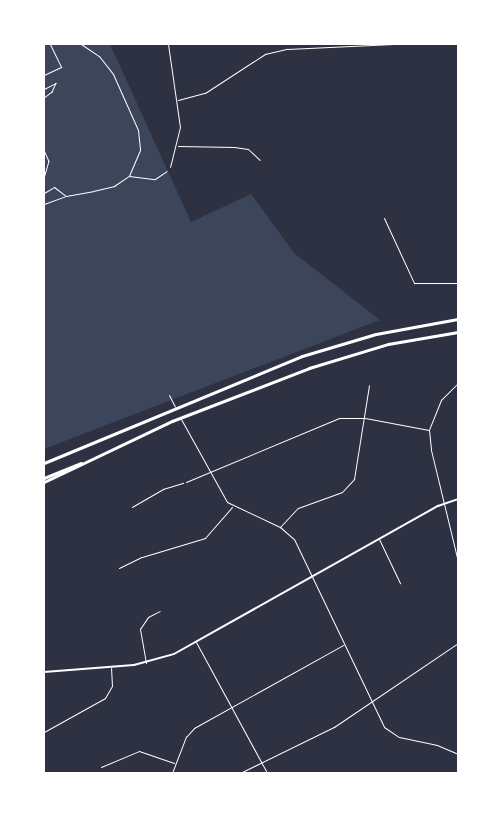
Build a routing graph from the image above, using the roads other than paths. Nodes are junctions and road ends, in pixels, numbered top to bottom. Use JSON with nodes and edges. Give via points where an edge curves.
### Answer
{"nodes":[{"id":1,"x":81,"y":44,"type":"edge"},
{"id":2,"x":168,"y":44,"type":"edge"},
{"id":3,"x":327,"y":44,"type":"edge"},
{"id":4,"x":394,"y":44,"type":"edge"},
{"id":5,"x":328,"y":47,"type":"junction"},
{"id":6,"x":178,"y":100,"type":"junction"},
{"id":7,"x":177,"y":146,"type":"junction"},
{"id":8,"x":260,"y":160,"type":"dead end"},
{"id":9,"x":170,"y":167,"type":"dead end"},
{"id":10,"x":167,"y":171,"type":"dead end"},
{"id":11,"x":129,"y":176,"type":"junction"},
{"id":12,"x":44,"y":193,"type":"edge"},
{"id":13,"x":66,"y":196,"type":"junction"},
{"id":14,"x":44,"y":204,"type":"edge"},
{"id":15,"x":384,"y":218,"type":"dead end"},
{"id":16,"x":458,"y":283,"type":"edge"},
{"id":17,"x":458,"y":319,"type":"edge"},
{"id":18,"x":458,"y":332,"type":"edge"},
{"id":19,"x":458,"y":383,"type":"edge"},
{"id":20,"x":369,"y":385,"type":"dead end"},
{"id":21,"x":169,"y":395,"type":"dead end"},
{"id":22,"x":365,"y":418,"type":"junction"},
{"id":23,"x":429,"y":430,"type":"junction"},
{"id":24,"x":100,"y":455,"type":"junction"},
{"id":25,"x":44,"y":462,"type":"edge"},
{"id":26,"x":208,"y":473,"type":"junction"},
{"id":27,"x":44,"y":478,"type":"edge"},
{"id":28,"x":44,"y":482,"type":"edge"},
{"id":29,"x":186,"y":482,"type":"road end"},
{"id":30,"x":458,"y":499,"type":"edge"},
{"id":31,"x":444,"y":502,"type":"junction"},
{"id":32,"x":232,"y":507,"type":"junction"},
{"id":33,"x":280,"y":526,"type":"junction"},
{"id":34,"x":379,"y":539,"type":"junction"},
{"id":35,"x":458,"y":562,"type":"edge"},
{"id":36,"x":119,"y":568,"type":"dead end"},
{"id":37,"x":312,"y":577,"type":"junction"},
{"id":38,"x":400,"y":583,"type":"dead end"},
{"id":39,"x":160,"y":611,"type":"dead end"},
{"id":40,"x":196,"y":642,"type":"junction"},
{"id":41,"x":458,"y":643,"type":"edge"},
{"id":42,"x":343,"y":644,"type":"junction"},
{"id":43,"x":146,"y":663,"type":"junction"},
{"id":44,"x":110,"y":668,"type":"junction"},
{"id":45,"x":44,"y":672,"type":"edge"},
{"id":46,"x":369,"y":702,"type":"junction"},
{"id":47,"x":232,"y":706,"type":"junction"},
{"id":48,"x":44,"y":732,"type":"edge"},
{"id":49,"x":458,"y":754,"type":"edge"},
{"id":50,"x":175,"y":763,"type":"junction"},
{"id":51,"x":262,"y":763,"type":"junction"},
{"id":52,"x":101,"y":767,"type":"dead end"},
{"id":53,"x":172,"y":773,"type":"edge"},
{"id":54,"x":240,"y":773,"type":"edge"},
{"id":55,"x":267,"y":773,"type":"edge"}],
"edges":[{"from":1,"to":11,"type":"street","via":[[96,54],[113,74],[138,130],[140,150]]},
{"from":2,"to":6,"type":"street"},
{"from":3,"to":5,"type":"street"},
{"from":4,"to":5,"type":"street"},
{"from":5,"to":6,"type":"street","via":[[287,49],[265,54],[205,93]]},
{"from":6,"to":7,"type":"street","via":[[180,127]]},
{"from":7,"to":8,"type":"street","via":[[248,149]]},
{"from":7,"to":9,"type":"street"},
{"from":10,"to":11,"type":"street","via":[[155,178]]},
{"from":11,"to":13,"type":"street","via":[[109,188]]},
{"from":12,"to":13,"type":"street","via":[[56,187]]},
{"from":13,"to":14,"type":"street"},
{"from":15,"to":16,"type":"street","via":[[414,283]]},
{"from":17,"to":25,"type":"highway","via":[[342,342]]},
{"from":18,"to":24,"type":"highway","via":[[355,353],[188,414]]},
{"from":19,"to":23,"type":"street","via":[[441,400]]},
{"from":20,"to":22,"type":"street"},
{"from":21,"to":26,"type":"street"},
{"from":22,"to":23,"type":"street"},
{"from":22,"to":26,"type":"street","via":[[338,418],[323,423]]},
{"from":22,"to":33,"type":"street","via":[[358,471],[350,486],[298,508]]},
{"from":23,"to":31,"type":"street"},
{"from":24,"to":27,"type":"highway"},
{"from":24,"to":28,"type":"highway"},
{"from":26,"to":29,"type":"street"},
{"from":26,"to":32,"type":"street"},
{"from":30,"to":31,"type":"street"},
{"from":31,"to":34,"type":"street"},
{"from":31,"to":35,"type":"street"},
{"from":32,"to":33,"type":"street"},
{"from":32,"to":36,"type":"street","via":[[205,538],[142,557]]},
{"from":33,"to":37,"type":"street","via":[[294,539]]},
{"from":34,"to":37,"type":"street"},
{"from":34,"to":38,"type":"street"},
{"from":37,"to":40,"type":"street"},
{"from":37,"to":42,"type":"street"},
{"from":39,"to":43,"type":"street","via":[[148,617],[140,629]]},
{"from":40,"to":43,"type":"street"},
{"from":40,"to":47,"type":"street"},
{"from":41,"to":46,"type":"street"},
{"from":42,"to":46,"type":"street"},
{"from":42,"to":47,"type":"street"},
{"from":43,"to":44,"type":"street"},
{"from":44,"to":45,"type":"street"},
{"from":44,"to":48,"type":"street","via":[[112,686],[105,698]]},
{"from":46,"to":49,"type":"street","via":[[384,727],[395,736]]},
{"from":46,"to":51,"type":"street","via":[[334,726]]},
{"from":47,"to":50,"type":"street","via":[[194,728]]},
{"from":47,"to":51,"type":"street"},
{"from":50,"to":52,"type":"street","via":[[139,752]]},
{"from":50,"to":53,"type":"street"},
{"from":51,"to":54,"type":"street"},
{"from":51,"to":55,"type":"street"}]}
